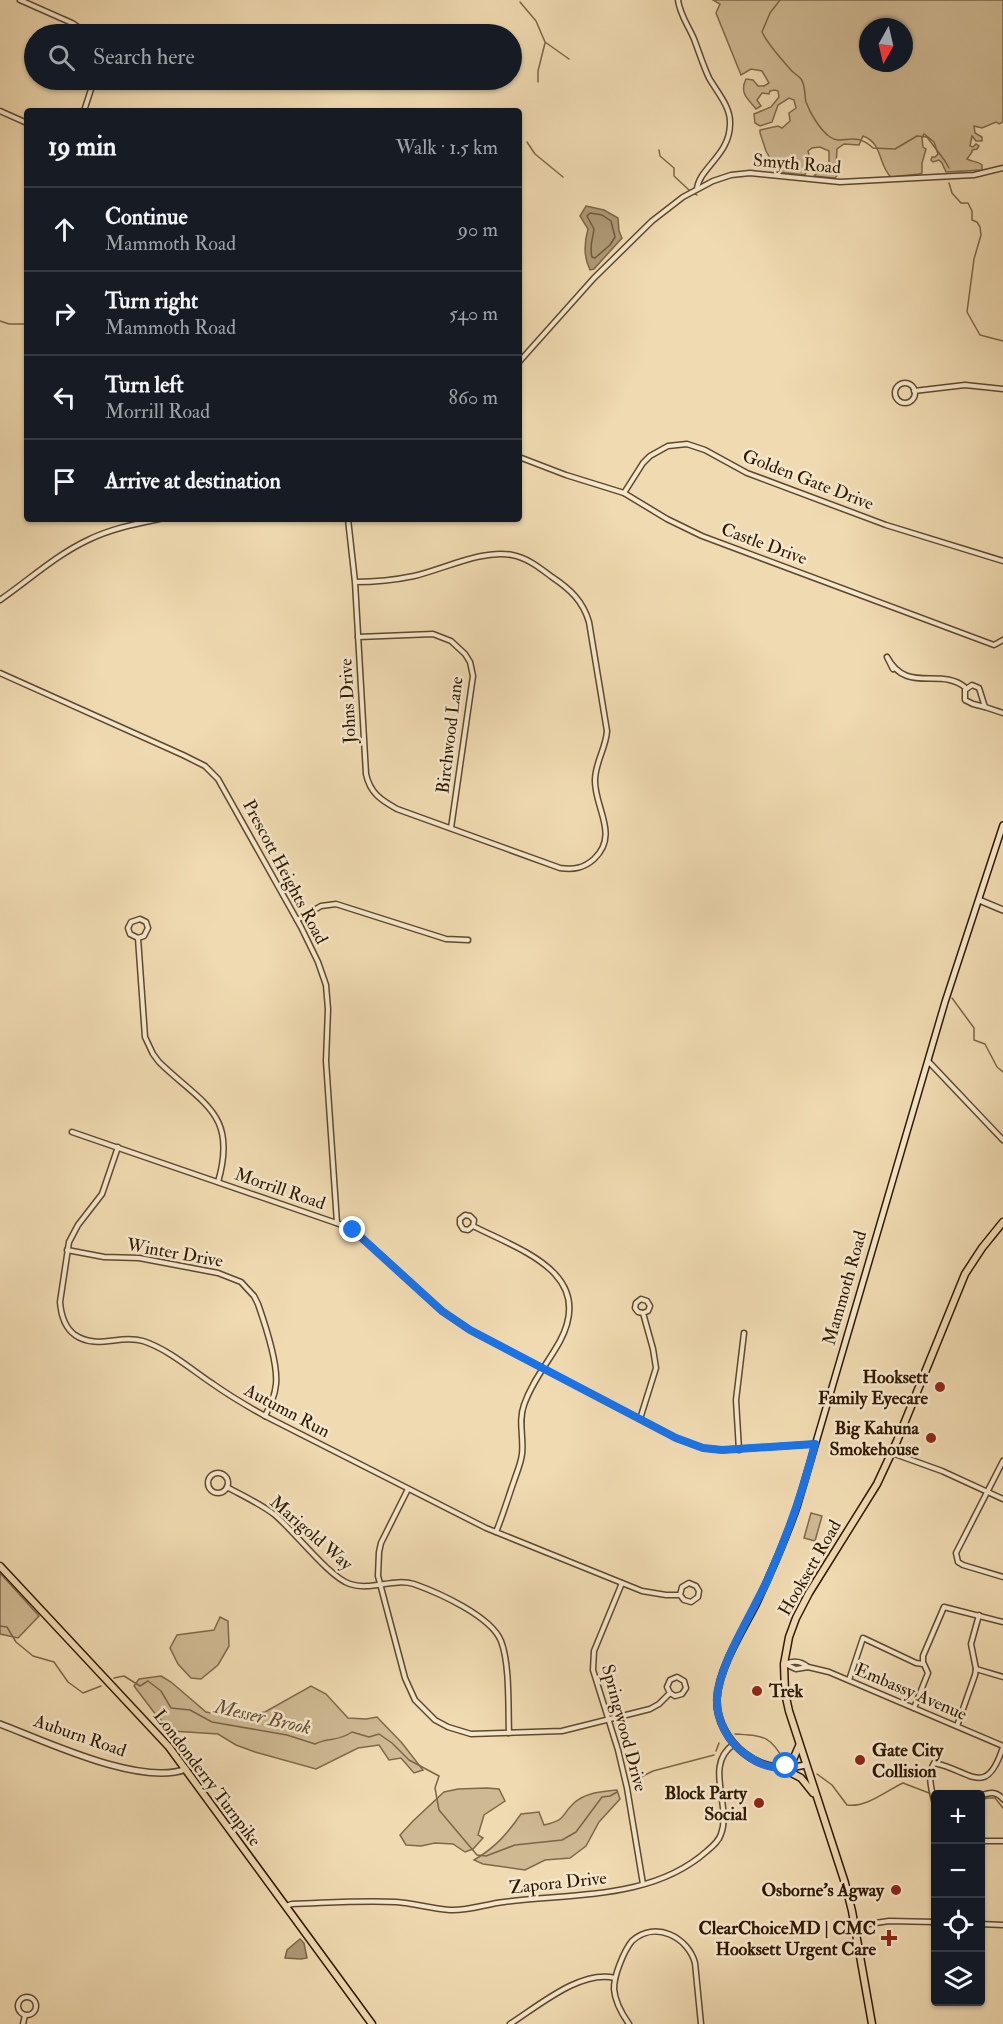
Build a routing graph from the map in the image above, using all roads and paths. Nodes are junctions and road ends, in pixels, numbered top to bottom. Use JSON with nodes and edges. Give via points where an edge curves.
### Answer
{"nodes":[{"id":1,"x":20,"y":0,"type":"edge"},
{"id":2,"x":678,"y":0,"type":"edge"},
{"id":3,"x":73,"y":24,"type":"edge"},
{"id":4,"x":91,"y":90,"type":"edge"},
{"id":5,"x":85,"y":108,"type":"edge"},
{"id":6,"x":0,"y":111,"type":"edge"},
{"id":7,"x":24,"y":122,"type":"edge"},
{"id":8,"x":1003,"y":168,"type":"edge"},
{"id":9,"x":697,"y":189,"type":"junction"},
{"id":10,"x":522,"y":359,"type":"edge"},
{"id":11,"x":1003,"y":389,"type":"edge"},
{"id":12,"x":914,"y":391,"type":"junction"},
{"id":13,"x":522,"y":458,"type":"edge"},
{"id":14,"x":624,"y":493,"type":"junction"},
{"id":15,"x":147,"y":522,"type":"edge"},
{"id":16,"x":348,"y":522,"type":"edge"},
{"id":17,"x":1003,"y":561,"type":"edge"},
{"id":18,"x":355,"y":582,"type":"junction"},
{"id":19,"x":0,"y":600,"type":"edge"},
{"id":20,"x":358,"y":637,"type":"junction"},
{"id":21,"x":1003,"y":640,"type":"edge"},
{"id":22,"x":893,"y":669,"type":"dead end"},
{"id":23,"x":0,"y":673,"type":"edge"},
{"id":24,"x":966,"y":688,"type":"junction"},
{"id":25,"x":986,"y":707,"type":"junction"},
{"id":26,"x":1003,"y":713,"type":"edge"},
{"id":27,"x":1003,"y":825,"type":"edge"},
{"id":28,"x":452,"y":828,"type":"junction"},
{"id":29,"x":979,"y":900,"type":"junction"},
{"id":30,"x":1003,"y":910,"type":"edge"},
{"id":31,"x":297,"y":920,"type":"junction"},
{"id":32,"x":138,"y":939,"type":"junction"},
{"id":33,"x":468,"y":940,"type":"dead end"},
{"id":34,"x":928,"y":1061,"type":"junction"},
{"id":35,"x":72,"y":1132,"type":"dead end"},
{"id":36,"x":1003,"y":1140,"type":"edge"},
{"id":37,"x":118,"y":1147,"type":"junction"},
{"id":38,"x":218,"y":1182,"type":"junction"},
{"id":39,"x":1003,"y":1222,"type":"edge"},
{"id":40,"x":337,"y":1223,"type":"junction"},
{"id":41,"x":473,"y":1226,"type":"dead end"},
{"id":42,"x":68,"y":1250,"type":"junction"},
{"id":43,"x":642,"y":1313,"type":"dead end"},
{"id":44,"x":744,"y":1333,"type":"dead end"},
{"id":45,"x":543,"y":1368,"type":"junction"},
{"id":46,"x":265,"y":1416,"type":"junction"},
{"id":47,"x":640,"y":1419,"type":"junction"},
{"id":48,"x":815,"y":1444,"type":"junction"},
{"id":49,"x":739,"y":1450,"type":"junction"},
{"id":50,"x":892,"y":1453,"type":"junction"},
{"id":51,"x":1003,"y":1461,"type":"edge"},
{"id":52,"x":227,"y":1487,"type":"junction"},
{"id":53,"x":408,"y":1489,"type":"junction"},
{"id":54,"x":987,"y":1493,"type":"junction"},
{"id":55,"x":1003,"y":1499,"type":"edge"},
{"id":56,"x":496,"y":1532,"type":"junction"},
{"id":57,"x":0,"y":1566,"type":"edge"},
{"id":58,"x":1003,"y":1576,"type":"edge"},
{"id":59,"x":622,"y":1583,"type":"junction"},
{"id":60,"x":380,"y":1584,"type":"junction"},
{"id":61,"x":680,"y":1595,"type":"junction"},
{"id":62,"x":980,"y":1615,"type":"junction"},
{"id":63,"x":1003,"y":1622,"type":"edge"},
{"id":64,"x":784,"y":1664,"type":"junction"},
{"id":65,"x":923,"y":1664,"type":"junction"},
{"id":66,"x":976,"y":1669,"type":"junction"},
{"id":67,"x":1003,"y":1677,"type":"edge"},
{"id":68,"x":849,"y":1680,"type":"junction"},
{"id":69,"x":670,"y":1693,"type":"junction"},
{"id":70,"x":914,"y":1708,"type":"junction"},
{"id":71,"x":608,"y":1720,"type":"junction"},
{"id":72,"x":0,"y":1724,"type":"edge"},
{"id":73,"x":957,"y":1726,"type":"junction"},
{"id":74,"x":509,"y":1733,"type":"junction"},
{"id":75,"x":734,"y":1744,"type":"junction"},
{"id":76,"x":799,"y":1745,"type":"junction"},
{"id":77,"x":1003,"y":1746,"type":"edge"},
{"id":78,"x":806,"y":1766,"type":"junction"},
{"id":79,"x":782,"y":1768,"type":"junction"},
{"id":80,"x":186,"y":1769,"type":"junction"},
{"id":81,"x":932,"y":1790,"type":"edge"},
{"id":82,"x":985,"y":1795,"type":"edge"},
{"id":83,"x":817,"y":1798,"type":"junction"},
{"id":84,"x":1003,"y":1799,"type":"edge"},
{"id":85,"x":985,"y":1841,"type":"edge"},
{"id":86,"x":1003,"y":1841,"type":"edge"},
{"id":87,"x":643,"y":1884,"type":"junction"},
{"id":88,"x":285,"y":1906,"type":"junction"},
{"id":89,"x":931,"y":1922,"type":"edge"},
{"id":90,"x":985,"y":1924,"type":"edge"},
{"id":91,"x":1003,"y":1925,"type":"edge"},
{"id":92,"x":855,"y":1926,"type":"junction"},
{"id":93,"x":615,"y":1978,"type":"junction"},
{"id":94,"x":25,"y":2015,"type":"junction"},
{"id":95,"x":23,"y":2024,"type":"edge"},
{"id":96,"x":372,"y":2024,"type":"edge"},
{"id":97,"x":510,"y":2024,"type":"edge"},
{"id":98,"x":629,"y":2024,"type":"edge"},
{"id":99,"x":701,"y":2024,"type":"edge"},
{"id":100,"x":872,"y":2024,"type":"edge"}],
"edges":[{"from":1,"to":3,"type":"street"},
{"from":2,"to":9,"type":"street","via":[[730,123],[724,147],[700,178]]},
{"from":4,"to":5,"type":"street"},
{"from":6,"to":7,"type":"street"},
{"from":8,"to":9,"type":"street","name":"Smyth Road","via":[[974,175],[840,182],[740,174]]},
{"from":9,"to":10,"type":"street","name":"Smyth Road","via":[[652,220]]},
{"from":11,"to":12,"type":"street","via":[[965,384]]},
{"from":12,"to":12,"type":"street","via":[[912,400],[906,403],[895,395],[896,388],[905,383]]},
{"from":13,"to":14,"type":"street","name":"Castle Drive"},
{"from":14,"to":17,"type":"street","name":"Golden Gate Drive","via":[[650,456],[668,447],[687,444],[747,473],[886,525]]},
{"from":14,"to":21,"type":"street","name":"Castle Drive","via":[[702,536],[980,641],[994,645]]},
{"from":15,"to":19,"type":"street","via":[[87,540]]},
{"from":16,"to":18,"type":"street","name":"Johns Drive"},
{"from":18,"to":20,"type":"street","name":"Johns Drive"},
{"from":18,"to":28,"type":"street","name":"Johns Drive","via":[[387,581],[494,554],[513,555],[562,584],[576,596],[586,613],[608,731],[595,782],[607,833],[603,847],[591,862],[570,870]]},
{"from":20,"to":28,"type":"street","name":"Johns Drive","via":[[370,788],[397,809]]},
{"from":20,"to":28,"type":"street","name":"Birchwood Lane","via":[[433,634],[458,647],[470,662],[473,686]]},
{"from":22,"to":24,"type":"street","via":[[915,678],[960,683]]},
{"from":23,"to":31,"type":"street","name":"Prescott Heights Road","via":[[140,735],[212,772]]},
{"from":24,"to":25,"type":"street","via":[[979,688]]},
{"from":24,"to":25,"type":"street","via":[[965,700]]},
{"from":25,"to":26,"type":"street"},
{"from":27,"to":29,"type":"main road","name":"Mammoth Road"},
{"from":29,"to":30,"type":"main road"},
{"from":29,"to":34,"type":"main road","name":"Mammoth Road"},
{"from":31,"to":33,"type":"street","via":[[321,906],[336,904],[446,939]]},
{"from":31,"to":40,"type":"street","name":"Prescott Heights Road","via":[[318,962],[328,994],[326,1061]]},
{"from":32,"to":32,"type":"street","via":[[148,931],[146,922],[140,919],[128,928]]},
{"from":32,"to":38,"type":"street","via":[[145,1037],[159,1062],[217,1118],[225,1145]]},
{"from":34,"to":36,"type":"street"},
{"from":34,"to":48,"type":"main road","name":"Mammoth Road"},
{"from":35,"to":37,"type":"street","name":"Morrill Road"},
{"from":37,"to":38,"type":"street","name":"Morrill Road"},
{"from":37,"to":42,"type":"street","name":"Autumn Run","via":[[102,1194],[72,1233]]},
{"from":38,"to":40,"type":"street","name":"Morrill Road"},
{"from":39,"to":50,"type":"main road","name":"Hooksett Road","via":[[965,1274]]},
{"from":40,"to":45,"type":"street","name":"Morrill Road","via":[[360,1236],[454,1319]]},
{"from":41,"to":45,"type":"street","via":[[546,1264],[564,1285],[569,1303],[568,1322]]},
{"from":42,"to":46,"type":"street","name":"Autumn Run","via":[[60,1302],[64,1321],[76,1335],[94,1342],[142,1341]]},
{"from":42,"to":46,"type":"street","name":"Winter Drive","via":[[209,1270],[241,1282],[258,1304],[274,1365],[276,1384]]},
{"from":43,"to":47,"type":"street","via":[[656,1368]]},
{"from":44,"to":49,"type":"street","via":[[736,1400]]},
{"from":45,"to":47,"type":"street","name":"Morrill Road"},
{"from":45,"to":56,"type":"street","via":[[523,1409],[522,1457]]},
{"from":46,"to":53,"type":"street","name":"Autumn Run"},
{"from":47,"to":49,"type":"street","name":"Morrill Road","via":[[694,1445]]},
{"from":48,"to":49,"type":"street","name":"Morrill Road"},
{"from":48,"to":75,"type":"main road","name":"Mammoth Road","via":[[787,1534],[720,1681],[719,1713]]},
{"from":50,"to":54,"type":"street","via":[[950,1474]]},
{"from":50,"to":64,"type":"main road","name":"Hooksett Road","via":[[868,1501],[799,1611]]},
{"from":51,"to":54,"type":"street"},
{"from":52,"to":52,"type":"street","name":"Marigold Way","via":[[221,1493],[215,1492],[209,1479],[216,1473],[223,1474]]},
{"from":52,"to":60,"type":"street","name":"Marigold Way","via":[[275,1515],[343,1581],[356,1586]]},
{"from":53,"to":56,"type":"street","name":"Autumn Run"},
{"from":53,"to":60,"type":"street","via":[[381,1543],[377,1566]]},
{"from":54,"to":55,"type":"street"},
{"from":54,"to":58,"type":"street","via":[[957,1557],[963,1565]]},
{"from":56,"to":59,"type":"street","name":"Autumn Run"},
{"from":57,"to":80,"type":"main road","name":"Londonderry Turnpike","via":[[159,1735]]},
{"from":59,"to":61,"type":"street","name":"Autumn Run","via":[[651,1593]]},
{"from":59,"to":71,"type":"street","name":"Springwood Drive","via":[[592,1660]]},
{"from":60,"to":74,"type":"street","via":[[405,1678],[424,1711],[461,1732]]},
{"from":60,"to":74,"type":"street","name":"Marigold Way","via":[[403,1581],[420,1586],[477,1615],[493,1628],[505,1655]]},
{"from":61,"to":61,"type":"street","name":"Autumn Run","via":[[691,1602],[699,1591],[694,1584],[687,1583]]},
{"from":62,"to":63,"type":"street"},
{"from":62,"to":65,"type":"street","via":[[944,1607],[926,1647]]},
{"from":62,"to":66,"type":"street","via":[[971,1644]]},
{"from":64,"to":68,"type":"street","name":"Embassy Avenue","via":[[796,1669],[821,1670]]},
{"from":64,"to":76,"type":"main road","name":"Hooksett Road","via":[[786,1701]]},
{"from":65,"to":68,"type":"street","via":[[863,1638]]},
{"from":65,"to":70,"type":"street","via":[[928,1673]]},
{"from":66,"to":67,"type":"street"},
{"from":66,"to":73,"type":"street"},
{"from":68,"to":70,"type":"street","name":"Embassy Avenue"},
{"from":69,"to":69,"type":"street","via":[[684,1693],[684,1681],[677,1677],[670,1680]]},
{"from":69,"to":71,"type":"street","via":[[650,1709]]},
{"from":70,"to":73,"type":"street","name":"Embassy Avenue"},
{"from":71,"to":74,"type":"street","via":[[562,1731]]},
{"from":71,"to":87,"type":"street","name":"Springwood Drive","via":[[627,1788]]},
{"from":72,"to":80,"type":"main road","name":"Auburn Road","via":[[117,1767],[164,1773]]},
{"from":73,"to":77,"type":"street","name":"Embassy Avenue"},
{"from":75,"to":79,"type":"main road","name":"Mammoth Road","via":[[755,1761]]},
{"from":75,"to":87,"type":"street","name":"Zapora Drive","via":[[725,1752],[720,1766],[723,1828],[718,1840],[693,1862]]},
{"from":76,"to":78,"type":"main road","name":"Hooksett Road"},
{"from":76,"to":79,"type":"main road","via":[[792,1762]]},
{"from":77,"to":81,"type":"street","via":[[996,1767],[981,1778],[934,1763],[930,1771]]},
{"from":78,"to":79,"type":"main road","name":"Mammoth Road"},
{"from":78,"to":83,"type":"main road","name":"Hooksett Road"},
{"from":79,"to":83,"type":"main road","via":[[801,1778]]},
{"from":80,"to":88,"type":"main road","name":"Londonderry Turnpike"},
{"from":82,"to":84,"type":"street","via":[[993,1792]]},
{"from":83,"to":92,"type":"main road","name":"Hooksett Road"},
{"from":85,"to":86,"type":"street"},
{"from":87,"to":88,"type":"street","name":"Zapora Drive","via":[[450,1910],[379,1901]]},
{"from":88,"to":96,"type":"main road","name":"Londonderry Turnpike"},
{"from":89,"to":92,"type":"street","via":[[889,1921]]},
{"from":90,"to":91,"type":"street"},
{"from":92,"to":100,"type":"main road","name":"Hooksett Road"},
{"from":93,"to":97,"type":"street","via":[[576,1982]]},
{"from":93,"to":98,"type":"street","via":[[614,1992]]},
{"from":93,"to":99,"type":"street","via":[[626,1950],[640,1936],[668,1934],[680,1940],[688,1946],[695,1964]]},
{"from":94,"to":94,"type":"street","via":[[35,2011],[31,1998],[22,1998],[18,2003],[18,2009]]},
{"from":94,"to":95,"type":"street"}]}
